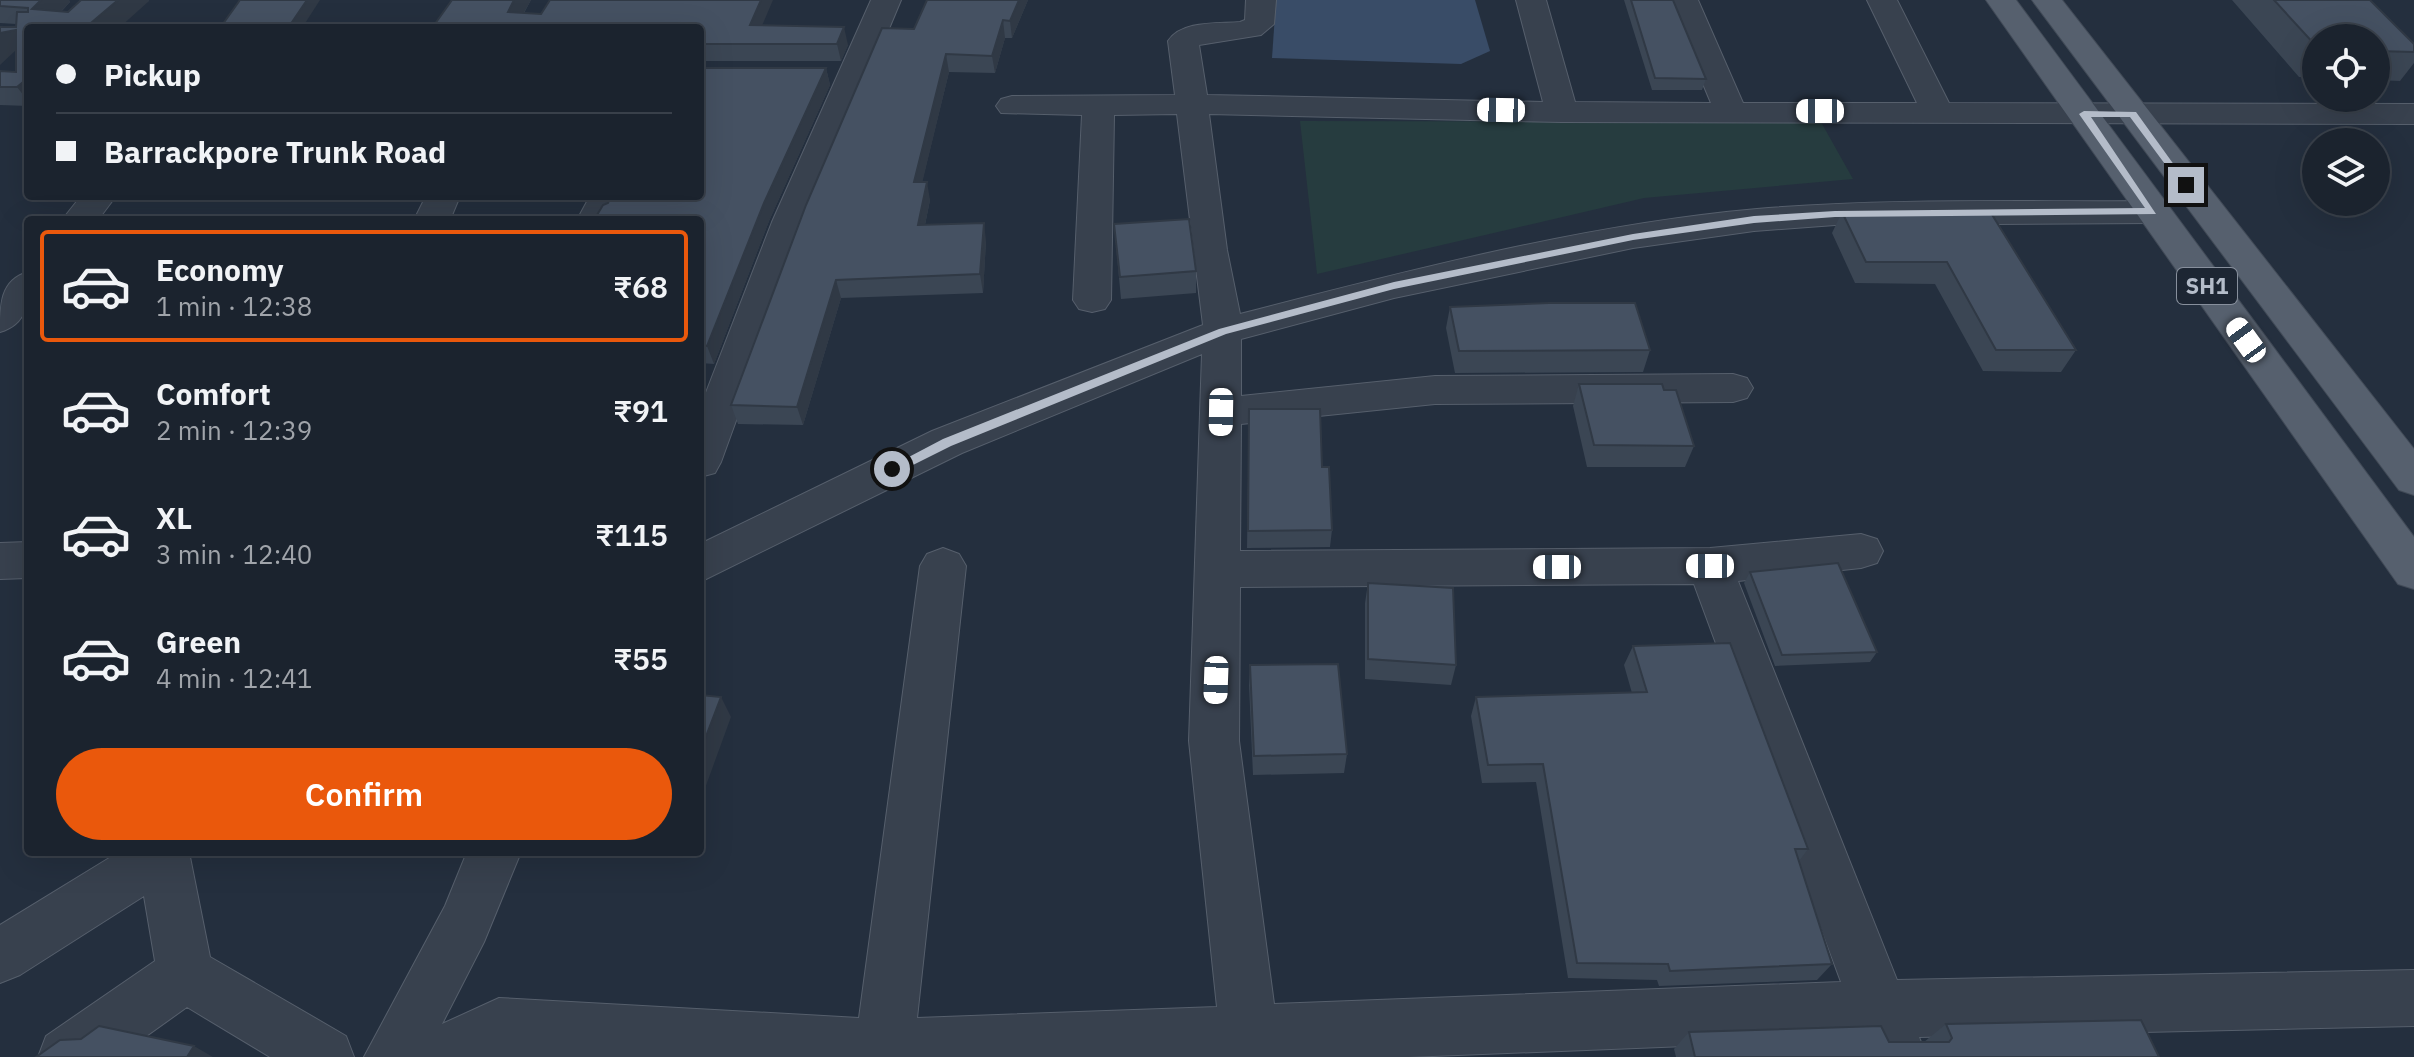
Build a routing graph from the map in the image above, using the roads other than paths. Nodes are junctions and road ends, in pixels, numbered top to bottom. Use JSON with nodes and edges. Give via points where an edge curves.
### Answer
{"nodes":[{"id":1,"x":886,"y":0,"type":"edge"},
{"id":2,"x":1261,"y":0,"type":"edge"},
{"id":3,"x":1531,"y":0,"type":"edge"},
{"id":4,"x":1683,"y":0,"type":"edge"},
{"id":5,"x":1882,"y":0,"type":"edge"},
{"id":6,"x":2001,"y":0,"type":"edge"},
{"id":7,"x":2047,"y":0,"type":"edge"},
{"id":8,"x":1194,"y":104,"type":"junction"},
{"id":9,"x":1098,"y":105,"type":"junction"},
{"id":10,"x":1012,"y":106,"type":"dead end"},
{"id":11,"x":1730,"y":110,"type":"junction"},
{"id":12,"x":1562,"y":112,"type":"junction"},
{"id":13,"x":1938,"y":113,"type":"junction"},
{"id":14,"x":2084,"y":114,"type":"junction"},
{"id":15,"x":2133,"y":114,"type":"junction"},
{"id":16,"x":2414,"y":114,"type":"edge"},
{"id":17,"x":96,"y":200,"type":"edge"},
{"id":18,"x":2152,"y":212,"type":"junction"},
{"id":19,"x":83,"y":216,"type":"edge"},
{"id":20,"x":24,"y":289,"type":"edge"},
{"id":21,"x":1092,"y":300,"type":"dead end"},
{"id":22,"x":0,"y":319,"type":"edge"},
{"id":23,"x":1223,"y":331,"type":"junction"},
{"id":24,"x":1733,"y":388,"type":"dead end"},
{"id":25,"x":1221,"y":412,"type":"junction"},
{"id":26,"x":704,"y":451,"type":"edge"},
{"id":27,"x":2414,"y":479,"type":"edge"},
{"id":28,"x":1861,"y":551,"type":"dead end"},
{"id":29,"x":24,"y":560,"type":"edge"},
{"id":30,"x":0,"y":561,"type":"edge"},
{"id":31,"x":704,"y":562,"type":"edge"},
{"id":32,"x":943,"y":566,"type":"dead end"},
{"id":33,"x":1710,"y":566,"type":"junction"},
{"id":34,"x":1220,"y":569,"type":"junction"},
{"id":35,"x":2414,"y":571,"type":"edge"},
{"id":36,"x":159,"y":856,"type":"edge"},
{"id":37,"x":165,"y":856,"type":"edge"},
{"id":38,"x":492,"y":856,"type":"edge"},
{"id":39,"x":0,"y":956,"type":"edge"},
{"id":40,"x":185,"y":974,"type":"junction"},
{"id":41,"x":2414,"y":998,"type":"edge"},
{"id":42,"x":1890,"y":1033,"type":"edge"},
{"id":43,"x":1249,"y":1036,"type":"junction"},
{"id":44,"x":883,"y":1053,"type":"edge"},
{"id":45,"x":67,"y":1057,"type":"edge"},
{"id":46,"x":325,"y":1057,"type":"edge"},
{"id":47,"x":393,"y":1057,"type":"edge"},
{"id":48,"x":438,"y":1057,"type":"edge"}],
"edges":[{"from":1,"to":26,"type":"street","via":[[840,73]]},
{"from":2,"to":8,"type":"street","via":[[1259,24],[1208,31],[1183,41]]},
{"from":3,"to":12,"type":"street"},
{"from":4,"to":11,"type":"street"},
{"from":5,"to":13,"type":"street"},
{"from":6,"to":14,"type":"main road","number":"SH1"},
{"from":7,"to":15,"type":"main road","number":"SH1"},
{"from":8,"to":9,"type":"street"},
{"from":8,"to":12,"type":"street"},
{"from":8,"to":23,"type":"street"},
{"from":9,"to":10,"type":"street"},
{"from":9,"to":21,"type":"street"},
{"from":11,"to":12,"type":"street"},
{"from":11,"to":13,"type":"street"},
{"from":13,"to":14,"type":"street"},
{"from":14,"to":15,"type":"street"},
{"from":14,"to":18,"type":"main road","number":"SH1"},
{"from":15,"to":16,"type":"street"},
{"from":15,"to":27,"type":"main road","number":"SH1"},
{"from":17,"to":19,"type":"street"},
{"from":18,"to":23,"type":"street","via":[[1835,214],[1754,220],[1633,237],[1394,286]]},
{"from":18,"to":35,"type":"main road","number":"SH1"},
{"from":20,"to":22,"type":"street"},
{"from":23,"to":25,"type":"street"},
{"from":23,"to":31,"type":"street","via":[[947,442]]},
{"from":24,"to":25,"type":"street","via":[[1435,390]]},
{"from":25,"to":34,"type":"street"},
{"from":28,"to":33,"type":"street"},
{"from":29,"to":30,"type":"street"},
{"from":32,"to":44,"type":"street"},
{"from":33,"to":34,"type":"street"},
{"from":33,"to":42,"type":"street"},
{"from":34,"to":43,"type":"street","via":[[1214,741]]},
{"from":36,"to":39,"type":"street"},
{"from":37,"to":40,"type":"street"},
{"from":38,"to":47,"type":"street","via":[[465,923]]},
{"from":40,"to":45,"type":"street"},
{"from":40,"to":46,"type":"street"},
{"from":41,"to":42,"type":"street"},
{"from":42,"to":43,"type":"street"},
{"from":43,"to":44,"type":"street"},
{"from":44,"to":48,"type":"street","via":[[499,1027]]}]}
